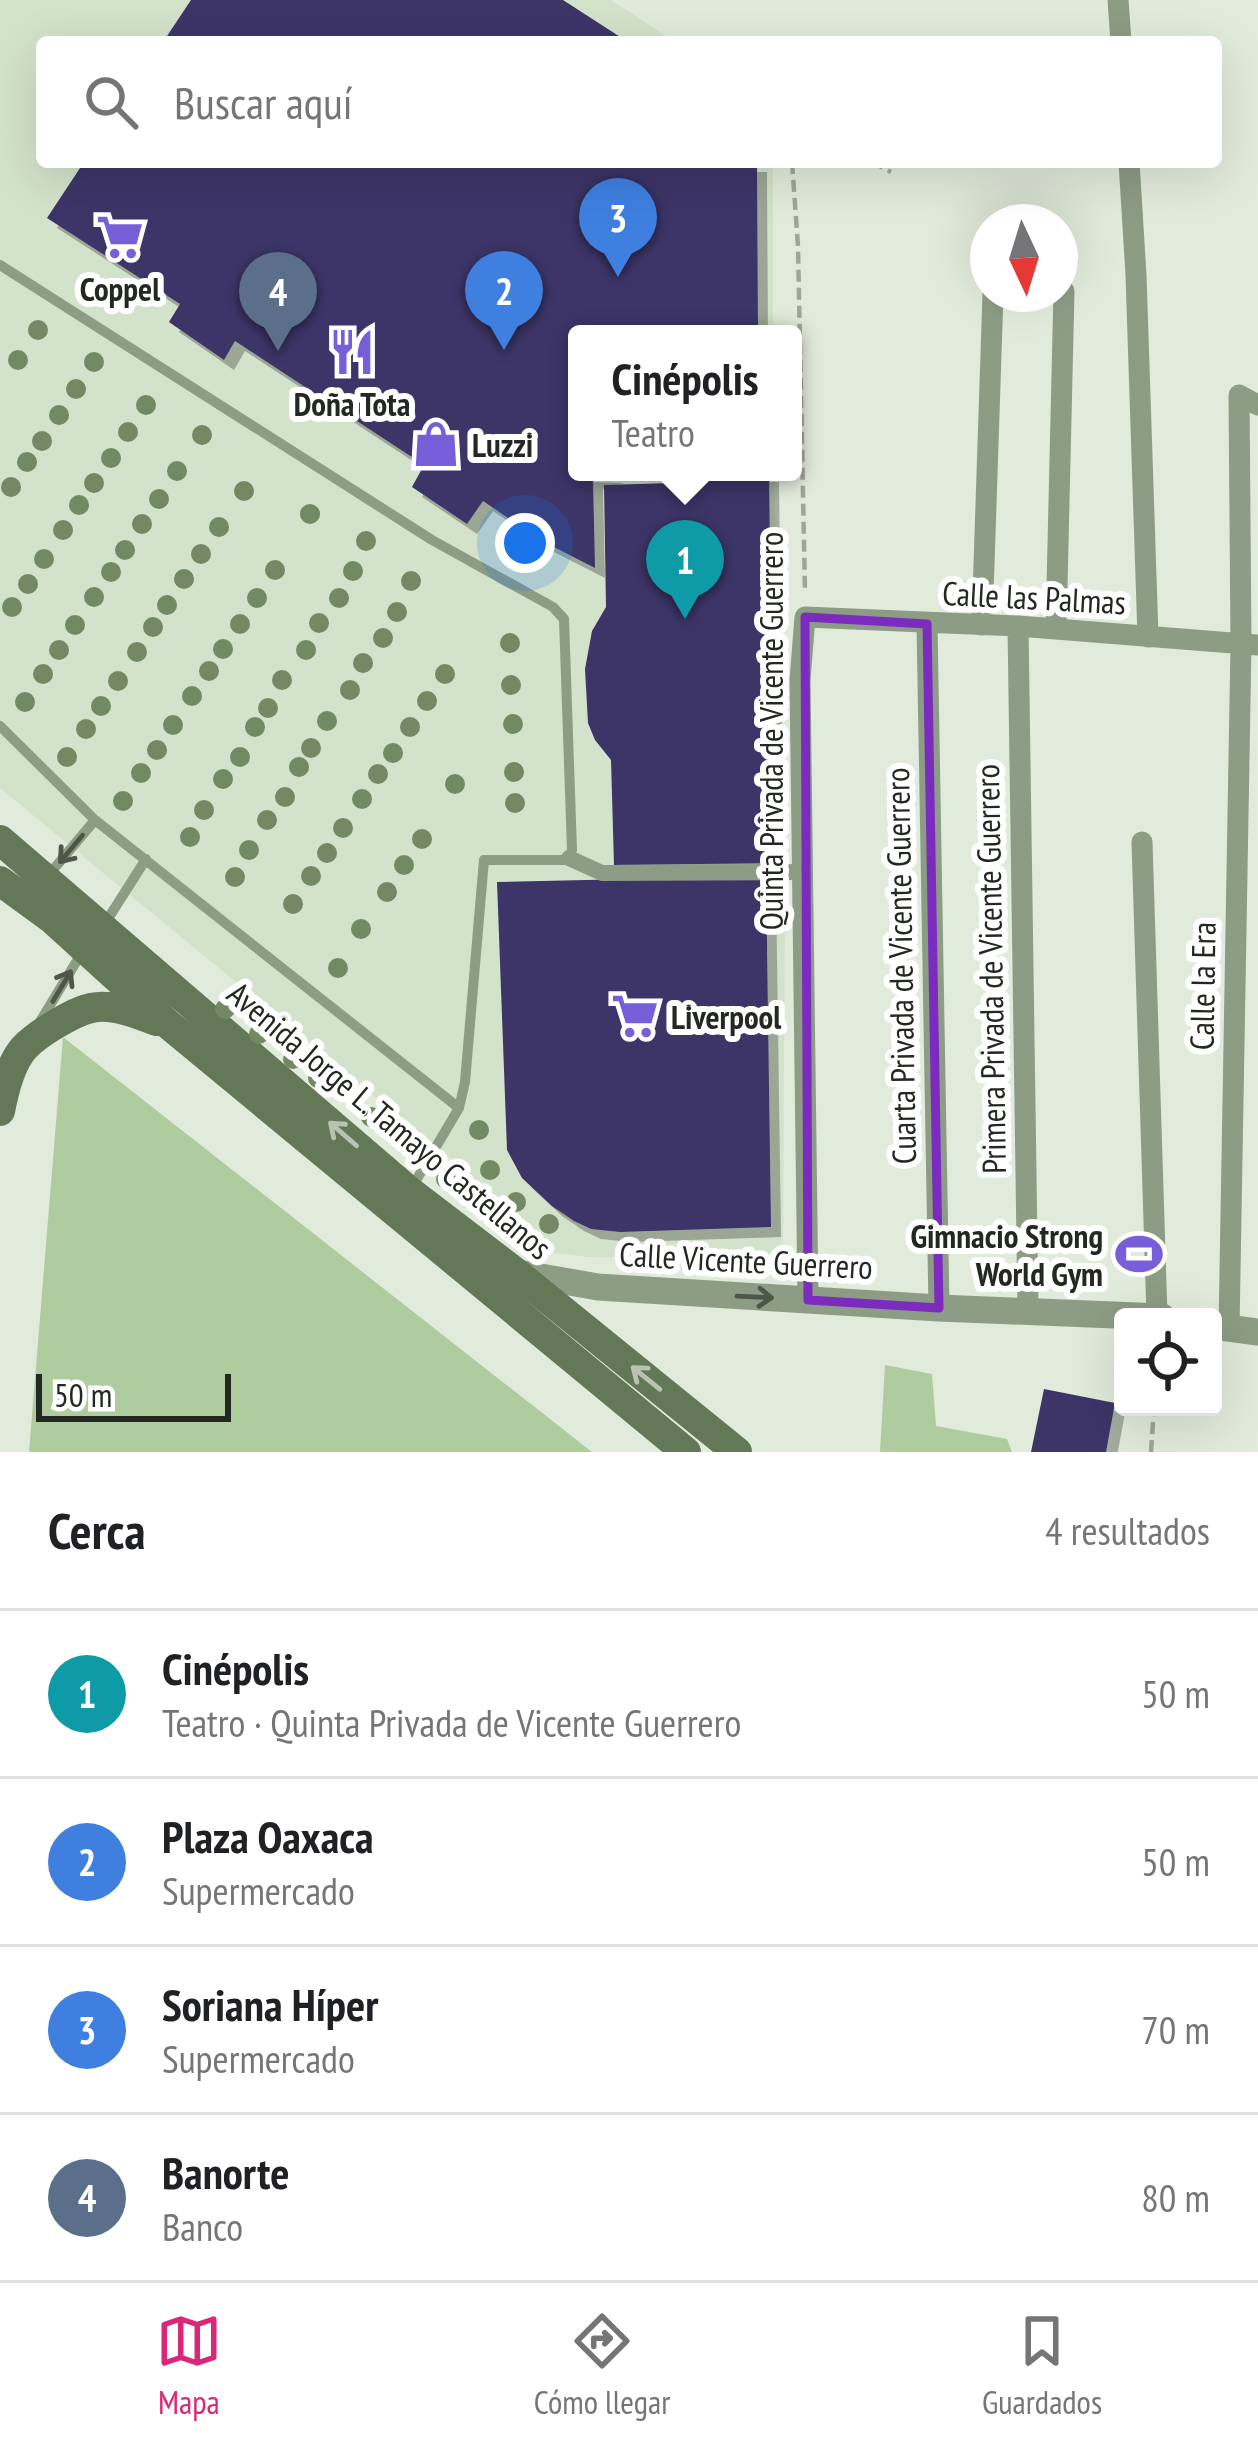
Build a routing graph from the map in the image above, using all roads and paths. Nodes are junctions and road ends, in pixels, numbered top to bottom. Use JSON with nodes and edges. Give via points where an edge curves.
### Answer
{"nodes":[{"id":1,"x":1118,"y":0,"type":"edge"},
{"id":2,"x":1121,"y":36,"type":"edge"},
{"id":3,"x":792,"y":168,"type":"edge"},
{"id":4,"x":883,"y":168,"type":"edge"},
{"id":5,"x":1129,"y":168,"type":"edge"},
{"id":6,"x":891,"y":172,"type":"dead end"},
{"id":7,"x":0,"y":265,"type":"edge"},
{"id":8,"x":992,"y":312,"type":"edge"},
{"id":9,"x":1064,"y":312,"type":"edge"},
{"id":10,"x":799,"y":325,"type":"edge"},
{"id":11,"x":1258,"y":405,"type":"edge"},
{"id":12,"x":802,"y":458,"type":"edge"},
{"id":13,"x":805,"y":617,"type":"junction"},
{"id":14,"x":927,"y":624,"type":"junction"},
{"id":15,"x":982,"y":626,"type":"junction"},
{"id":16,"x":1018,"y":626,"type":"junction"},
{"id":17,"x":1056,"y":629,"type":"junction"},
{"id":18,"x":1148,"y":638,"type":"junction"},
{"id":19,"x":1249,"y":644,"type":"edge"},
{"id":20,"x":0,"y":725,"type":"edge"},
{"id":21,"x":94,"y":820,"type":"junction"},
{"id":22,"x":0,"y":840,"type":"edge"},
{"id":23,"x":1142,"y":842,"type":"dead end"},
{"id":24,"x":569,"y":857,"type":"junction"},
{"id":25,"x":146,"y":859,"type":"junction"},
{"id":26,"x":803,"y":872,"type":"junction"},
{"id":27,"x":47,"y":878,"type":"junction"},
{"id":28,"x":0,"y":881,"type":"edge"},
{"id":29,"x":94,"y":937,"type":"junction"},
{"id":30,"x":169,"y":1025,"type":"junction"},
{"id":31,"x":24,"y":1048,"type":"junction"},
{"id":32,"x":459,"y":1108,"type":"junction"},
{"id":33,"x":0,"y":1111,"type":"edge"},
{"id":34,"x":403,"y":1203,"type":"junction"},
{"id":35,"x":515,"y":1272,"type":"junction"},
{"id":36,"x":472,"y":1276,"type":"junction"},
{"id":37,"x":808,"y":1300,"type":"junction"},
{"id":38,"x":939,"y":1308,"type":"junction"},
{"id":39,"x":1159,"y":1308,"type":"edge"},
{"id":40,"x":1028,"y":1311,"type":"junction"},
{"id":41,"x":1114,"y":1315,"type":"edge"},
{"id":42,"x":1233,"y":1329,"type":"edge"},
{"id":43,"x":1153,"y":1416,"type":"edge"},
{"id":44,"x":686,"y":1452,"type":"edge"},
{"id":45,"x":737,"y":1452,"type":"edge"},
{"id":46,"x":1151,"y":1452,"type":"edge"}],
"edges":[{"from":1,"to":2,"type":"street"},
{"from":3,"to":10,"type":"path","name":"Quinta Privada de Vicente Guerrero"},
{"from":4,"to":6,"type":"path"},
{"from":5,"to":18,"type":"street"},
{"from":7,"to":24,"type":"lane","via":[[432,540],[553,607],[566,632]]},
{"from":8,"to":15,"type":"street"},
{"from":9,"to":17,"type":"street"},
{"from":11,"to":19,"type":"street","name":"Calle la Era","via":[[1239,395]]},
{"from":12,"to":13,"type":"path","name":"Quinta Privada de Vicente Guerrero"},
{"from":13,"to":14,"type":"street","name":"Calle las Palmas"},
{"from":13,"to":26,"type":"street","name":"Quinta Privada de Vicente Guerrero"},
{"from":14,"to":15,"type":"street","name":"Calle las Palmas"},
{"from":14,"to":38,"type":"street","name":"Cuarta Privada de Vicente Guerrero"},
{"from":15,"to":16,"type":"street","name":"Calle las Palmas"},
{"from":16,"to":17,"type":"street","name":"Calle las Palmas"},
{"from":16,"to":40,"type":"street","name":"Primera Privada de Vicente Guerrero"},
{"from":17,"to":18,"type":"street","name":"Calle las Palmas"},
{"from":18,"to":19,"type":"street","name":"Calle las Palmas"},
{"from":19,"to":42,"type":"street","name":"Calle la Era"},
{"from":20,"to":21,"type":"lane"},
{"from":21,"to":25,"type":"lane"},
{"from":21,"to":27,"type":"lane","one_way":true},
{"from":22,"to":27,"type":"main road","name":"Avenida Jorge L. Tamayo Castellanos"},
{"from":23,"to":39,"type":"street"},
{"from":24,"to":26,"type":"street","via":[[602,873]]},
{"from":24,"to":32,"type":"lane","via":[[484,860]]},
{"from":25,"to":29,"type":"lane"},
{"from":25,"to":32,"type":"lane"},
{"from":26,"to":37,"type":"street","name":"Quinta Privada de Vicente Guerrero"},
{"from":27,"to":29,"type":"main road","name":"Avenida Jorge L. Tamayo Castellanos"},
{"from":28,"to":29,"type":"main road","name":"Avenida Jorge L. Tamayo Castellanos","via":[[52,919]]},
{"from":29,"to":30,"type":"main road","name":"Avenida Jorge L. Tamayo Castellanos"},
{"from":31,"to":29,"type":"lane","one_way":true},
{"from":34,"to":29,"type":"main road","name":"Avenida Jorge L. Tamayo Castellanos","one_way":true},
{"from":30,"to":31,"type":"main road","via":[[93,1007]]},
{"from":30,"to":34,"type":"main road","name":"Avenida Jorge L. Tamayo Castellanos"},
{"from":31,"to":33,"type":"main road"},
{"from":32,"to":34,"type":"lane"},
{"from":34,"to":35,"type":"main road","name":"Avenida Jorge L. Tamayo Castellanos"},
{"from":34,"to":36,"type":"main road","name":"Avenida Jorge L. Tamayo Castellanos"},
{"from":35,"to":36,"type":"street","name":"Calle Vicente Guerrero"},
{"from":35,"to":37,"type":"street","name":"Calle Vicente Guerrero","one_way":true,"via":[[598,1287]]},
{"from":45,"to":35,"type":"main road","name":"Avenida Jorge L. Tamayo Castellanos","one_way":true},
{"from":36,"to":44,"type":"main road","name":"Avenida Jorge L. Tamayo Castellanos"},
{"from":37,"to":38,"type":"street","name":"Calle Vicente Guerrero"},
{"from":38,"to":40,"type":"street","name":"Calle Vicente Guerrero"},
{"from":40,"to":41,"type":"street","name":"Calle Vicente Guerrero"},
{"from":43,"to":46,"type":"path"}]}
